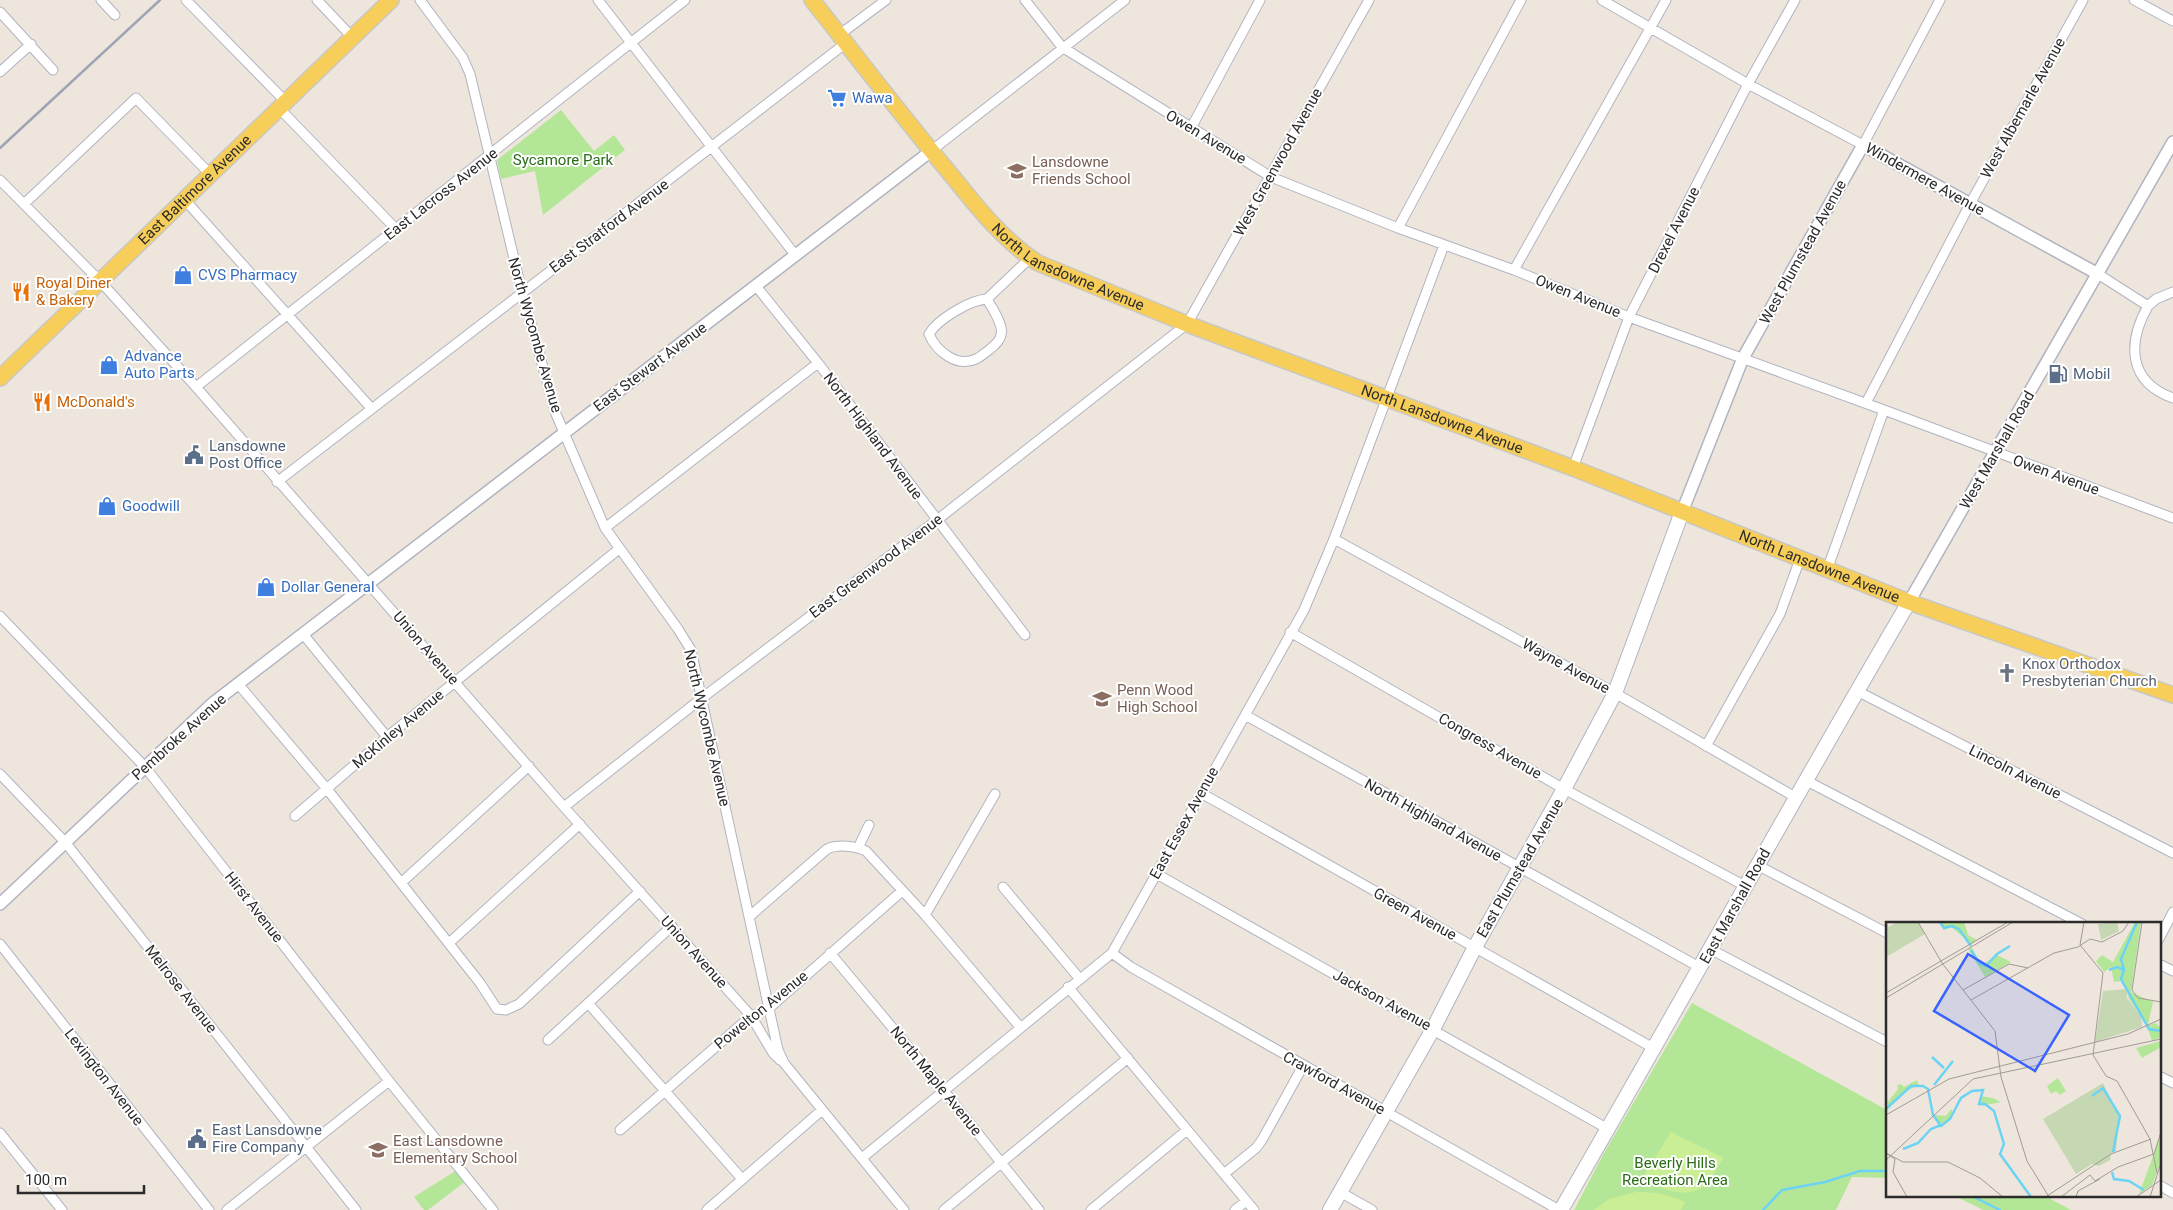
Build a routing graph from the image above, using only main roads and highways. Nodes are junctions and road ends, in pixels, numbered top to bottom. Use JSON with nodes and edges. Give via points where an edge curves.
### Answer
{"nodes":[{"id":1,"x":391,"y":0,"type":"edge"},
{"id":2,"x":812,"y":0,"type":"edge"},
{"id":3,"x":0,"y":378,"type":"edge"},
{"id":4,"x":1682,"y":512,"type":"junction"},
{"id":5,"x":1909,"y":602,"type":"junction"},
{"id":6,"x":2173,"y":695,"type":"edge"},
{"id":7,"x":1330,"y":1210,"type":"edge"},
{"id":8,"x":1560,"y":1210,"type":"edge"}],
"edges":[{"from":1,"to":3,"type":"main road","name":"East Baltimore Avenue"},
{"from":2,"to":4,"type":"main road","name":"North Lansdowne Avenue","via":[[992,224],[1018,250],[1038,263],[1187,324]]},
{"from":4,"to":5,"type":"main road","name":"North Lansdowne Avenue"},
{"from":4,"to":7,"type":"main road","name":"East Plumstead Avenue","via":[[1615,693],[1474,947],[1433,1029]]},
{"from":5,"to":6,"type":"main road","name":"North Lansdowne Avenue"},
{"from":5,"to":8,"type":"main road","name":"East Marshall Road"}]}
